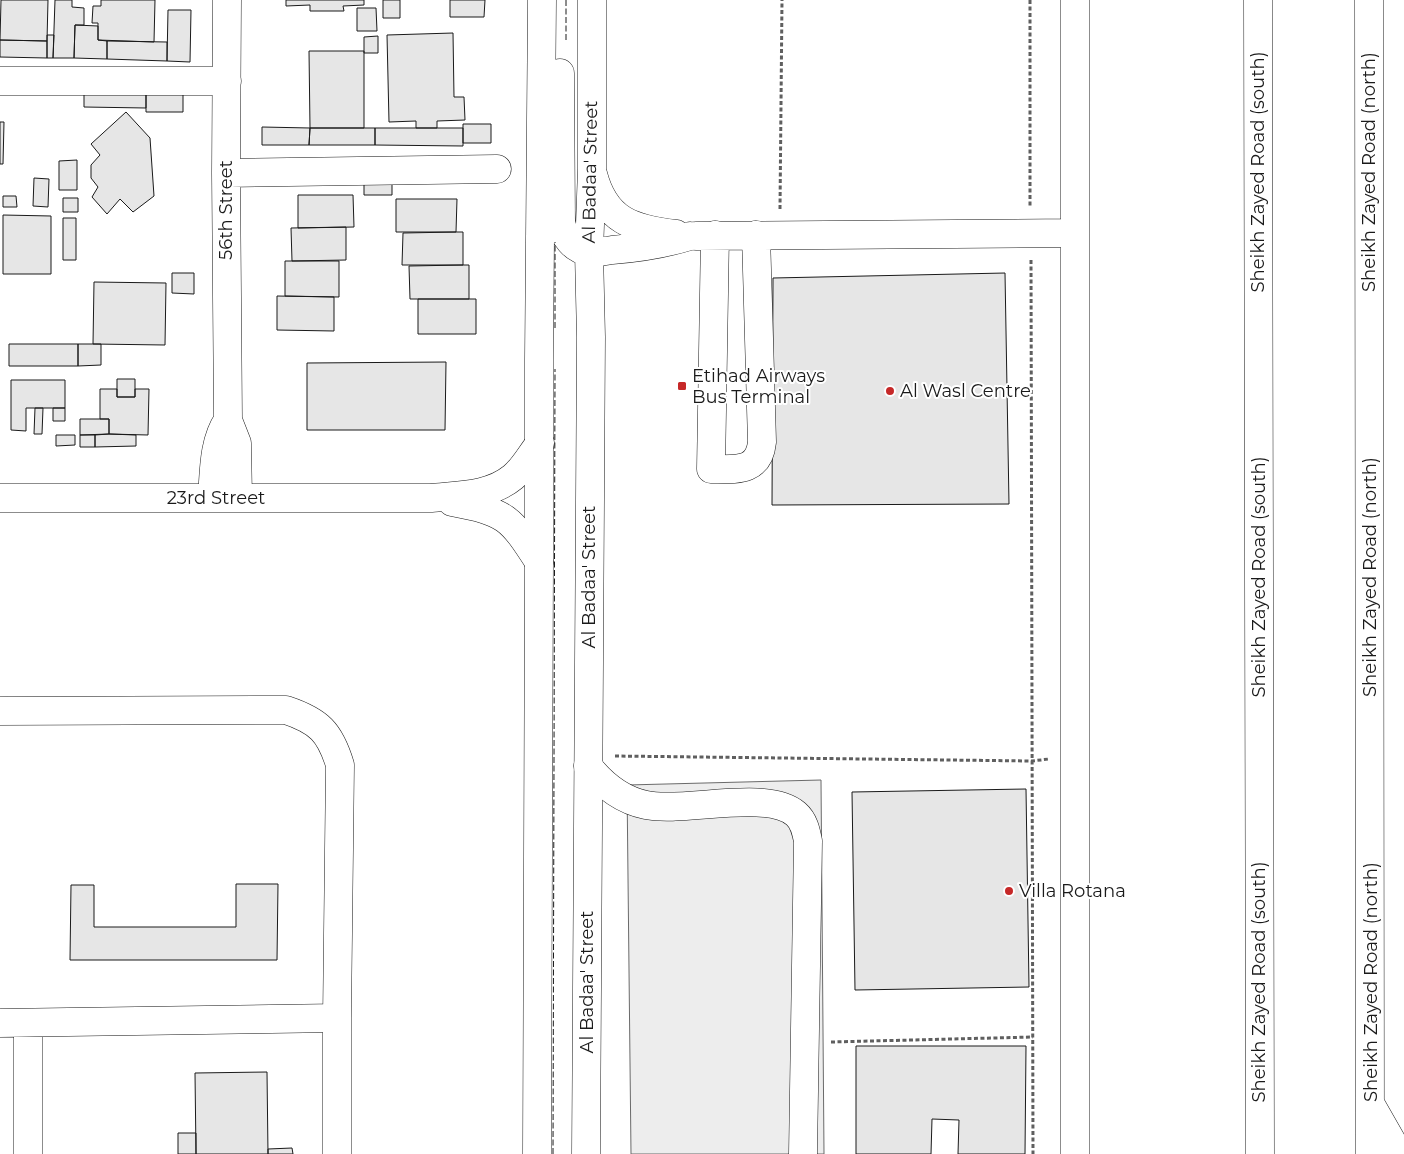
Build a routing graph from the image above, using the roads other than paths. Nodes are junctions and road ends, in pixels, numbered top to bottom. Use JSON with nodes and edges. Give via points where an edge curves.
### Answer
{"nodes":[{"id":1,"x":227,"y":0,"type":"edge"},
{"id":2,"x":592,"y":0,"type":"edge"},
{"id":3,"x":1075,"y":0,"type":"edge"},
{"id":4,"x":1258,"y":0,"type":"edge"},
{"id":5,"x":1369,"y":0,"type":"edge"},
{"id":6,"x":542,"y":6,"type":"edge"},
{"id":7,"x":0,"y":81,"type":"edge"},
{"id":8,"x":227,"y":81,"type":"junction"},
{"id":9,"x":498,"y":169,"type":"dead end"},
{"id":10,"x":592,"y":169,"type":"junction"},
{"id":11,"x":226,"y":173,"type":"junction"},
{"id":12,"x":1075,"y":233,"type":"junction"},
{"id":13,"x":768,"y":234,"type":"junction"},
{"id":14,"x":702,"y":236,"type":"junction"},
{"id":15,"x":589,"y":252,"type":"junction"},
{"id":16,"x":540,"y":443,"type":"junction"},
{"id":17,"x":0,"y":498,"type":"edge"},
{"id":18,"x":225,"y":498,"type":"junction"},
{"id":19,"x":431,"y":498,"type":"junction"},
{"id":20,"x":539,"y":562,"type":"junction"},
{"id":21,"x":0,"y":711,"type":"edge"},
{"id":22,"x":588,"y":761,"type":"junction"},
{"id":23,"x":337,"y":1018,"type":"junction"},
{"id":24,"x":0,"y":1023,"type":"edge"},
{"id":25,"x":28,"y":1023,"type":"junction"},
{"id":26,"x":1371,"y":1105,"type":"junction"},
{"id":27,"x":28,"y":1154,"type":"edge"},
{"id":28,"x":337,"y":1154,"type":"edge"},
{"id":29,"x":537,"y":1154,"type":"edge"},
{"id":30,"x":586,"y":1154,"type":"edge"},
{"id":31,"x":803,"y":1154,"type":"edge"},
{"id":32,"x":1075,"y":1154,"type":"edge"},
{"id":33,"x":1260,"y":1154,"type":"edge"},
{"id":34,"x":1370,"y":1154,"type":"edge"},
{"id":35,"x":1399,"y":1154,"type":"edge"}],
"edges":[{"from":1,"to":8,"type":"main road","name":"56th Street"},
{"from":2,"to":10,"type":"main road","name":"Al Badaa' Street"},
{"from":3,"to":12,"type":"main road"},
{"from":4,"to":33,"type":"main road","name":"Sheikh Zayed Road (south)"},
{"from":5,"to":26,"type":"main road","name":"Sheikh Zayed Road (north)"},
{"from":6,"to":15,"type":"main road","via":[[560,70],[562,230],[571,243]]},
{"from":6,"to":16,"type":"main road"},
{"from":7,"to":8,"type":"main road"},
{"from":8,"to":11,"type":"main road","name":"56th Street"},
{"from":9,"to":11,"type":"main road"},
{"from":10,"to":14,"type":"main road","via":[[604,201],[630,224],[646,231]]},
{"from":10,"to":15,"type":"main road","name":"Al Badaa' Street"},
{"from":11,"to":18,"type":"main road","name":"56th Street","via":[[228,420],[217,446]]},
{"from":12,"to":13,"type":"main road"},
{"from":12,"to":32,"type":"main road"},
{"from":13,"to":14,"type":"main road"},
{"from":13,"to":14,"type":"main road","via":[[761,450],[752,464],[736,469],[711,469]]},
{"from":14,"to":15,"type":"main road"},
{"from":15,"to":22,"type":"main road","name":"Al Badaa' Street"},
{"from":16,"to":19,"type":"main road","name":"23rd Street","via":[[514,476],[498,486],[480,493]]},
{"from":16,"to":20,"type":"main road"},
{"from":17,"to":18,"type":"main road","name":"23rd Street"},
{"from":18,"to":19,"type":"main road","name":"23rd Street"},
{"from":19,"to":20,"type":"main road","name":"23rd Street","via":[[482,508],[505,517],[522,535]]},
{"from":20,"to":29,"type":"main road"},
{"from":21,"to":23,"type":"main road","via":[[286,710],[306,717],[322,729],[334,746],[340,765]]},
{"from":22,"to":30,"type":"main road","name":"Al Badaa' Street"},
{"from":22,"to":31,"type":"main road","via":[[599,780],[629,800],[663,807],[771,804],[797,814],[805,827],[808,841]]},
{"from":23,"to":25,"type":"main road"},
{"from":23,"to":28,"type":"main road"},
{"from":24,"to":25,"type":"main road"},
{"from":25,"to":27,"type":"main road"},
{"from":26,"to":34,"type":"main road","name":"Sheikh Zayed Road (north)"},
{"from":26,"to":35,"type":"main road"}]}
